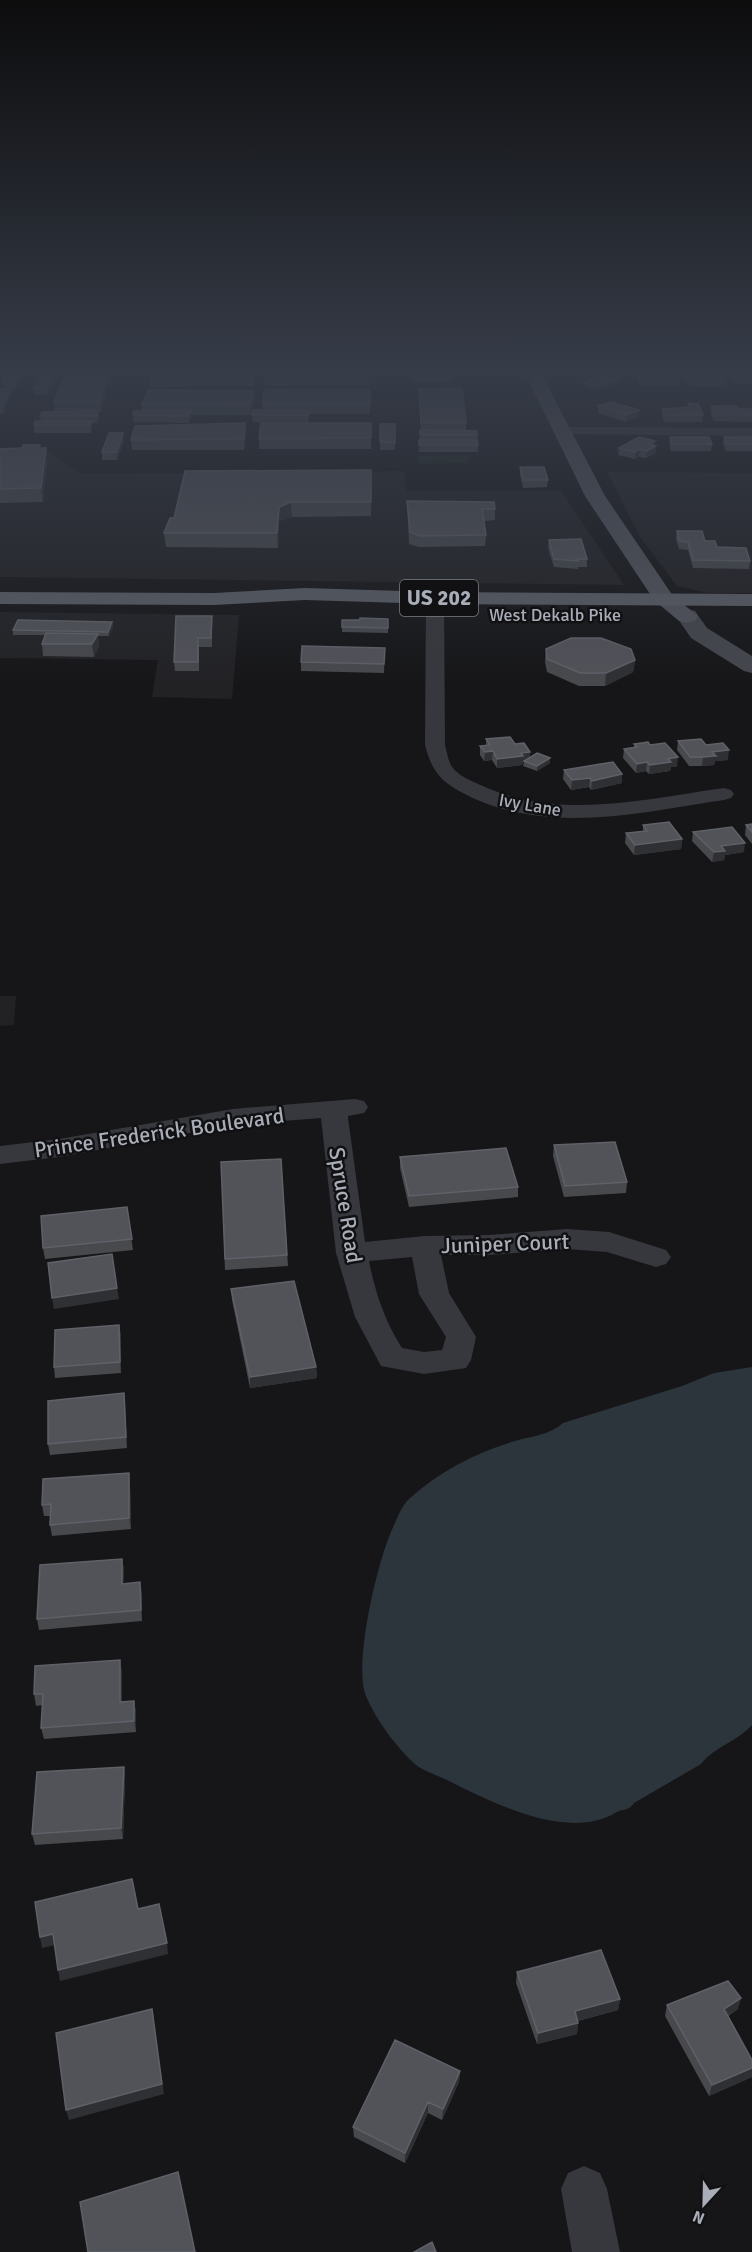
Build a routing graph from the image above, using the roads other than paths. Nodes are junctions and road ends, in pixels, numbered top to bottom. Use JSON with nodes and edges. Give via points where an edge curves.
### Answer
{"nodes":[{"id":1,"x":584,"y":474,"type":"edge"},
{"id":2,"x":0,"y":598,"type":"edge"},
{"id":3,"x":665,"y":600,"type":"junction"},
{"id":4,"x":752,"y":600,"type":"edge"},
{"id":5,"x":435,"y":606,"type":"junction"},
{"id":6,"x":687,"y":616,"type":"junction"},
{"id":7,"x":752,"y":616,"type":"edge"},
{"id":8,"x":752,"y":646,"type":"edge"},
{"id":9,"x":752,"y":666,"type":"edge"},
{"id":10,"x":724,"y":794,"type":"dead end"},
{"id":11,"x":345,"y":1109,"type":"joint"},
{"id":12,"x":0,"y":1155,"type":"edge"},
{"id":13,"x":425,"y":1246,"type":"junction"},
{"id":14,"x":351,"y":1253,"type":"junction"},
{"id":15,"x":657,"y":1257,"type":"dead end"},
{"id":16,"x":584,"y":2189,"type":"dead end"},
{"id":17,"x":596,"y":2252,"type":"edge"}],
"edges":[{"from":1,"to":3,"type":"main road"},
{"from":2,"to":5,"type":"highway","name":"West Dekalb Pike","number":"US 202","via":[[214,598],[317,609]]},
{"from":3,"to":4,"type":"highway","name":"West Dekalb Pike","number":"US 202"},
{"from":3,"to":5,"type":"highway","name":"West Dekalb Pike","number":"US 202"},
{"from":3,"to":6,"type":"main road"},
{"from":5,"to":6,"type":"highway","name":"West Dekalb Pike","number":"US 202"},
{"from":5,"to":10,"type":"street","name":"Ivy Lane","via":[[435,745],[441,767],[454,780],[506,804],[545,810],[584,812]]},
{"from":6,"to":7,"type":"highway","name":"West Dekalb Pike","number":"US 202"},
{"from":6,"to":8,"type":"main road"},
{"from":6,"to":9,"type":"main road","via":[[699,633]]},
{"from":11,"to":12,"type":"street","name":"Prince Frederick Boulevard","via":[[233,1117]]},
{"from":11,"to":14,"type":"street","name":"Spruce Road","via":[[333,1131]]},
{"from":13,"to":14,"type":"street","name":"Juniper Court"},
{"from":13,"to":14,"type":"street","name":"Spruce Road","via":[[434,1294],[461,1337],[455,1360],[424,1363],[392,1358],[378,1339]]},
{"from":13,"to":15,"type":"street","name":"Juniper Court","via":[[567,1239],[609,1242]]},
{"from":16,"to":17,"type":"street"}]}
